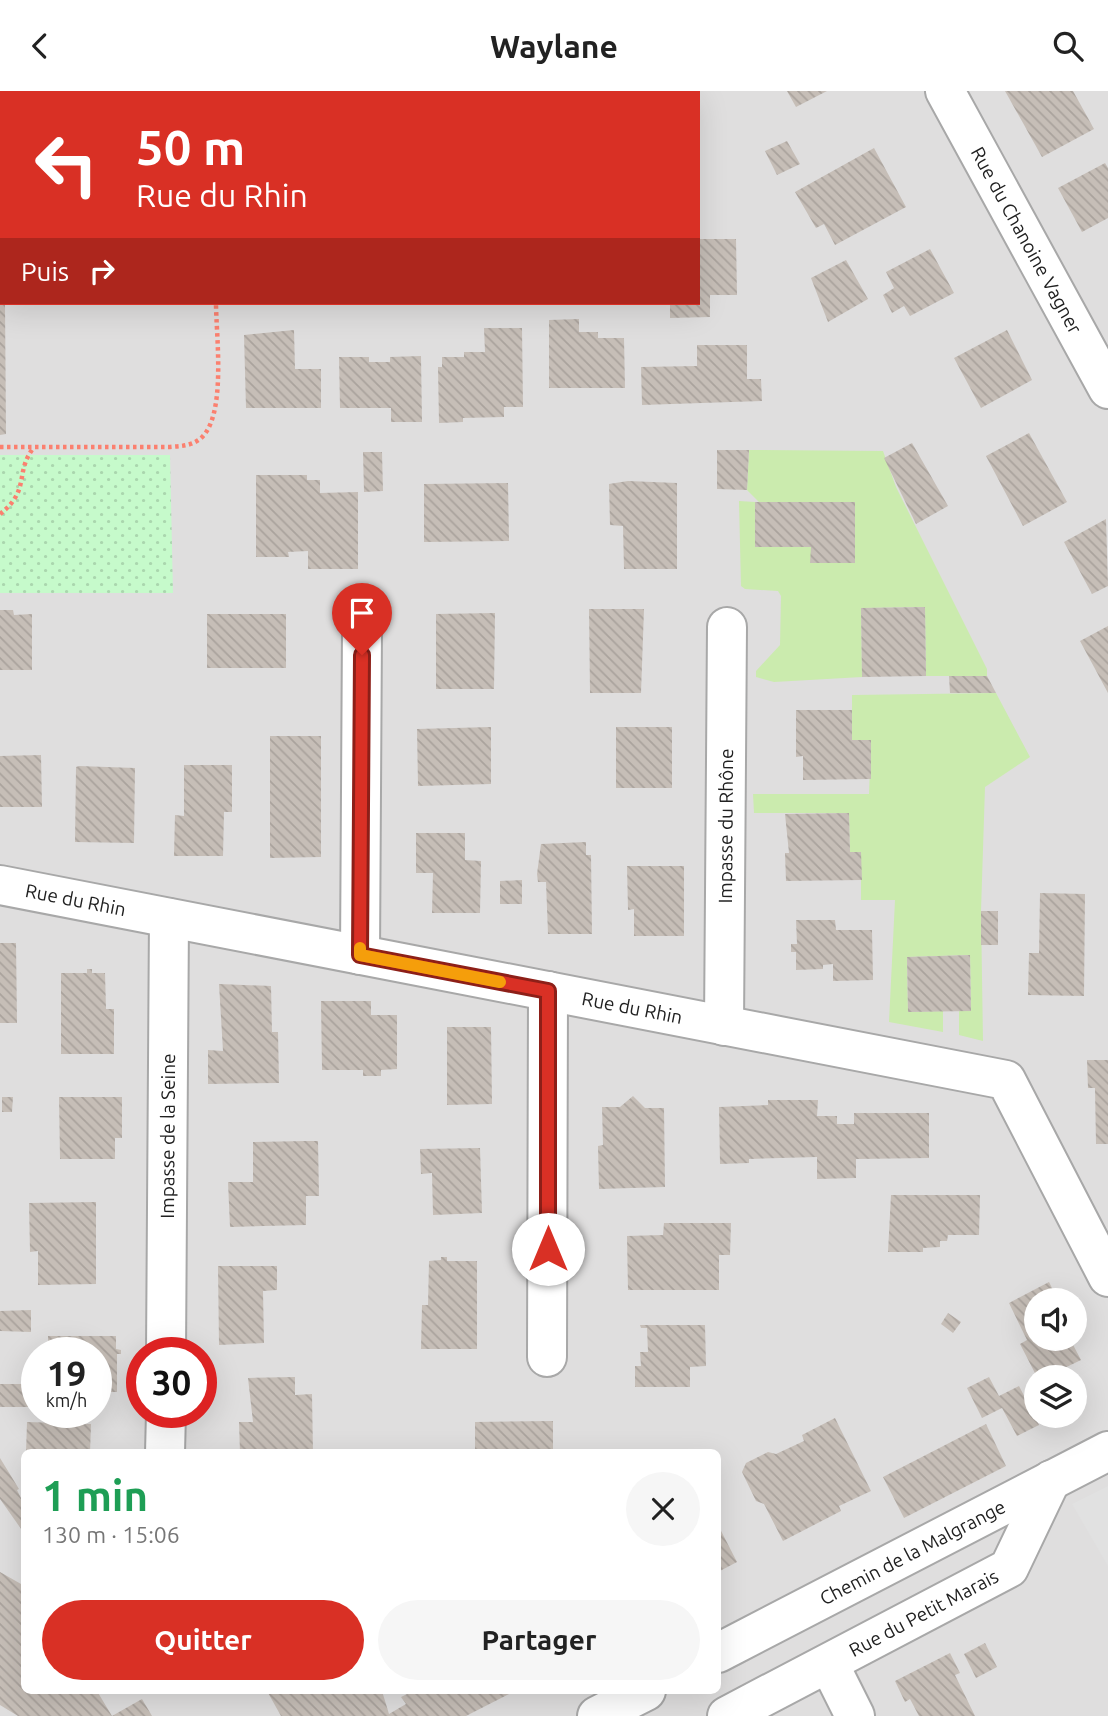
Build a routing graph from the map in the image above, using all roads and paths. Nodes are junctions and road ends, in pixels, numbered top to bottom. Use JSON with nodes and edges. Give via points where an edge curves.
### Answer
{"nodes":[{"id":1,"x":945,"y":91,"type":"edge"},
{"id":2,"x":216,"y":305,"type":"edge"},
{"id":3,"x":1108,"y":389,"type":"edge"},
{"id":4,"x":34,"y":446,"type":"junction"},
{"id":5,"x":0,"y":447,"type":"edge"},
{"id":6,"x":0,"y":514,"type":"edge"},
{"id":7,"x":727,"y":627,"type":"dead end"},
{"id":8,"x":362,"y":628,"type":"dead end"},
{"id":9,"x":0,"y":885,"type":"edge"},
{"id":10,"x":169,"y":918,"type":"junction"},
{"id":11,"x":360,"y":955,"type":"junction"},
{"id":12,"x":548,"y":991,"type":"junction"},
{"id":13,"x":724,"y":1026,"type":"junction"},
{"id":14,"x":1108,"y":1277,"type":"edge"},
{"id":15,"x":166,"y":1337,"type":"edge"},
{"id":16,"x":547,"y":1357,"type":"dead end"},
{"id":17,"x":166,"y":1428,"type":"edge"},
{"id":18,"x":165,"y":1449,"type":"edge"},
{"id":19,"x":1108,"y":1451,"type":"edge"},
{"id":20,"x":1051,"y":1480,"type":"junction"},
{"id":21,"x":721,"y":1651,"type":"edge"},
{"id":22,"x":829,"y":1664,"type":"junction"},
{"id":23,"x":640,"y":1694,"type":"edge"},
{"id":24,"x":597,"y":1716,"type":"edge"},
{"id":25,"x":727,"y":1716,"type":"edge"},
{"id":26,"x":855,"y":1716,"type":"edge"}],
"edges":[{"from":1,"to":3,"type":"street","name":"Rue du Chanoine Vagner"},
{"from":2,"to":4,"type":"path","via":[[216,411],[201,438],[187,446],[170,447]]},
{"from":4,"to":5,"type":"path"},
{"from":4,"to":6,"type":"path","via":[[16,501]]},
{"from":7,"to":13,"type":"street","name":"Impasse du Rhône"},
{"from":8,"to":11,"type":"street"},
{"from":9,"to":10,"type":"street","name":"Rue du Rhin"},
{"from":10,"to":11,"type":"street","name":"Rue du Rhin"},
{"from":10,"to":15,"type":"street","name":"Impasse de la Seine"},
{"from":11,"to":12,"type":"street","name":"Rue du Rhin"},
{"from":12,"to":13,"type":"street","name":"Rue du Rhin"},
{"from":12,"to":16,"type":"street"},
{"from":13,"to":14,"type":"street","name":"Rue du Rhin","via":[[1006,1080]]},
{"from":17,"to":18,"type":"street"},
{"from":19,"to":20,"type":"street","name":"Chemin de la Malgrange"},
{"from":20,"to":21,"type":"street","name":"Chemin de la Malgrange"},
{"from":20,"to":22,"type":"street","name":"Rue du Petit Marais","via":[[1009,1568]]},
{"from":22,"to":25,"type":"street","name":"Rue du Petit Marais"},
{"from":22,"to":26,"type":"street","name":"Rue du Petit Marais"},
{"from":23,"to":24,"type":"street"}]}
